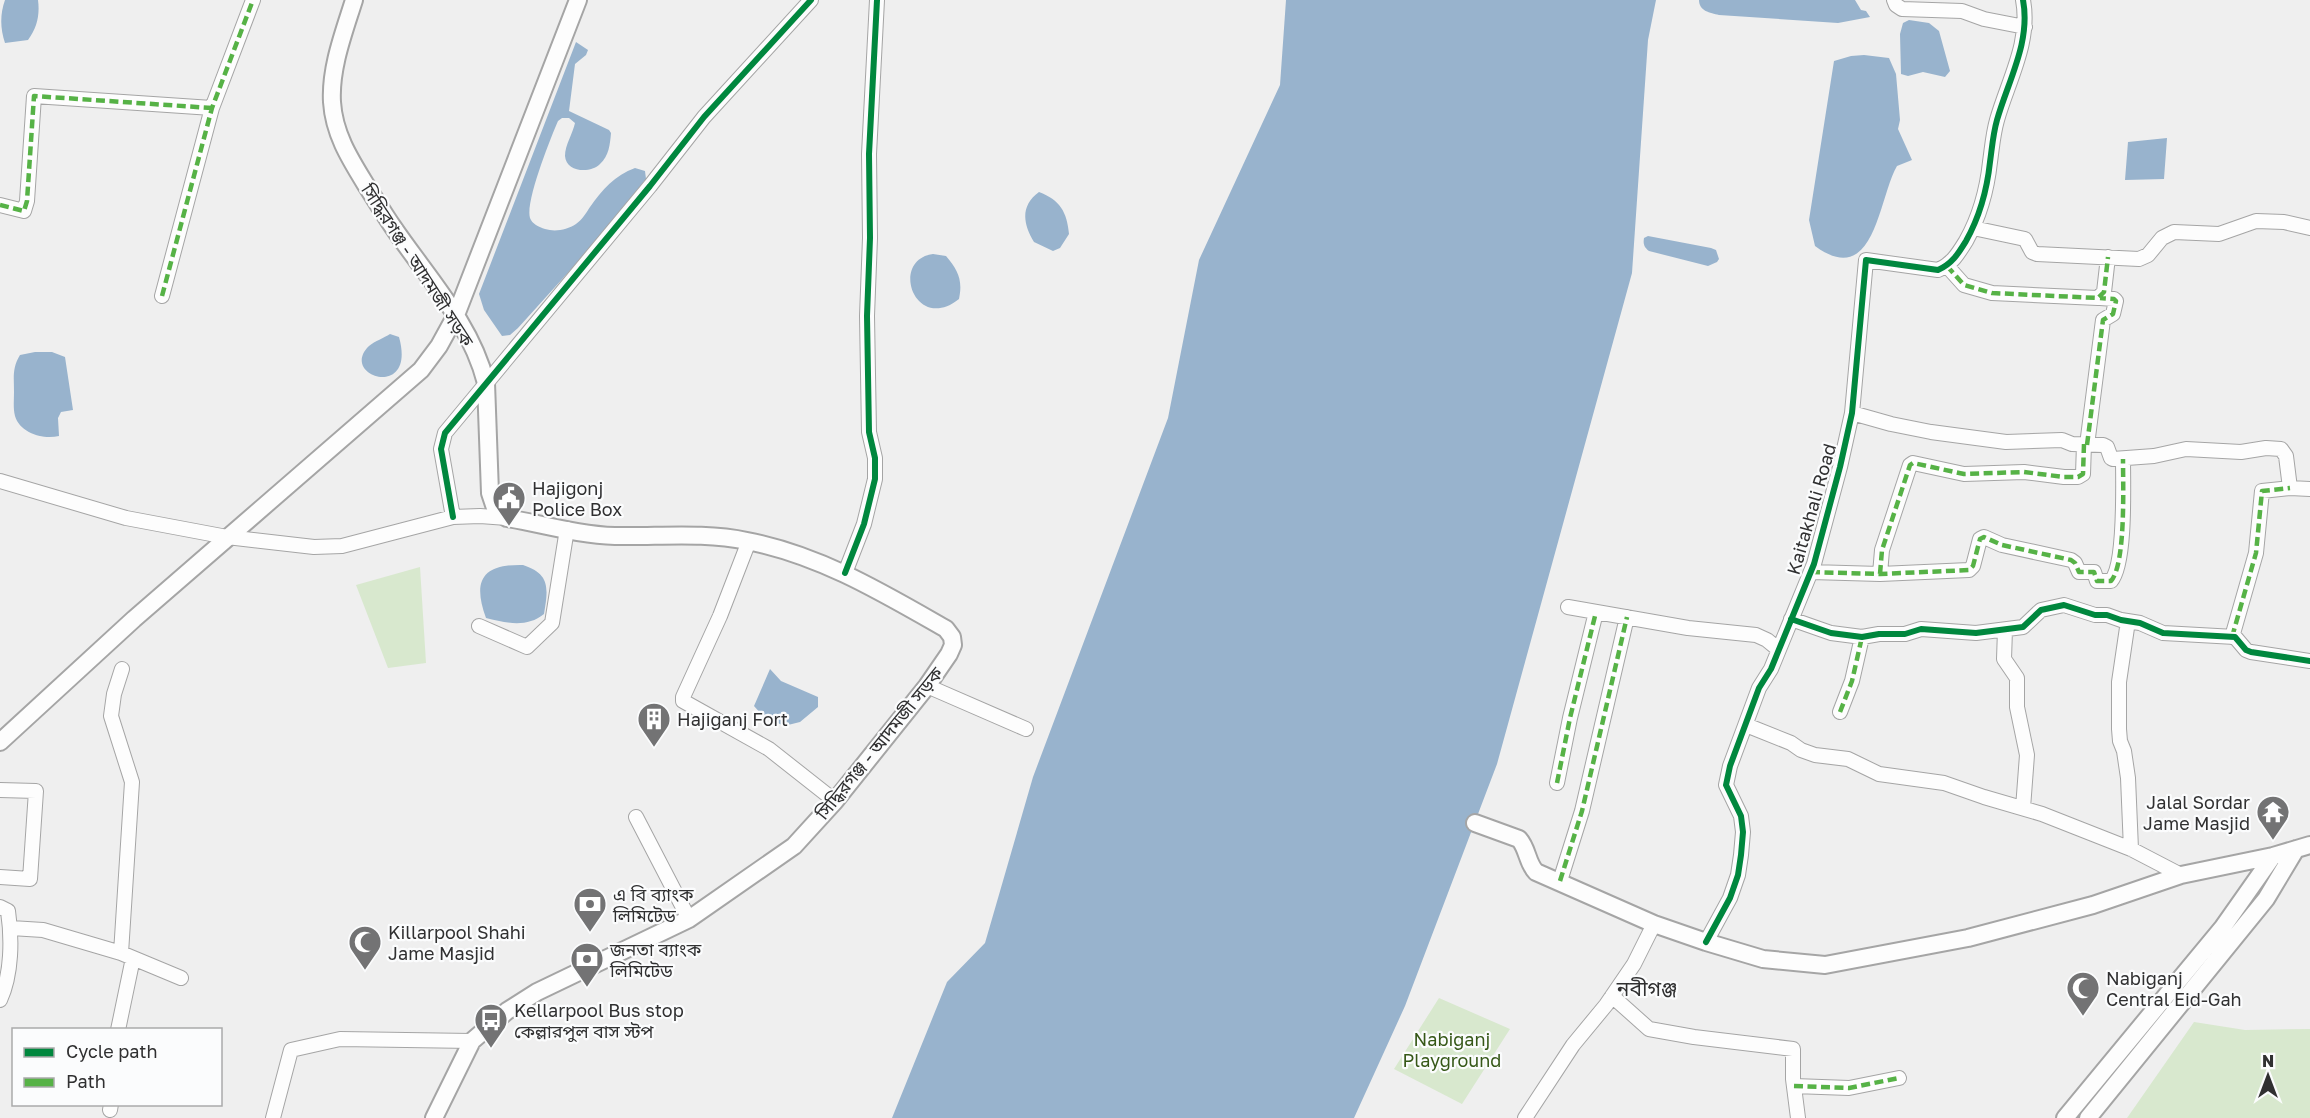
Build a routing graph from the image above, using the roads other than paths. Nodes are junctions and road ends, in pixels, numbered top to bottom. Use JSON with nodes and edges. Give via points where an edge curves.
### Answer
{"nodes":[{"id":1,"x":253,"y":0,"type":"edge"},
{"id":2,"x":354,"y":0,"type":"edge"},
{"id":3,"x":578,"y":0,"type":"edge"},
{"id":4,"x":812,"y":0,"type":"edge"},
{"id":5,"x":877,"y":0,"type":"edge"},
{"id":6,"x":1894,"y":0,"type":"edge"},
{"id":7,"x":2024,"y":0,"type":"edge"},
{"id":8,"x":2025,"y":27,"type":"junction"},
{"id":9,"x":212,"y":108,"type":"junction"},
{"id":10,"x":0,"y":205,"type":"edge"},
{"id":11,"x":1973,"y":228,"type":"junction"},
{"id":12,"x":2310,"y":228,"type":"edge"},
{"id":13,"x":2108,"y":257,"type":"junction"},
{"id":14,"x":1947,"y":266,"type":"junction"},
{"id":15,"x":162,"y":296,"type":"dead end"},
{"id":16,"x":2100,"y":298,"type":"junction"},
{"id":17,"x":456,"y":315,"type":"junction"},
{"id":18,"x":486,"y":383,"type":"junction"},
{"id":19,"x":1852,"y":413,"type":"junction"},
{"id":20,"x":2085,"y":444,"type":"junction"},
{"id":21,"x":2124,"y":459,"type":"junction"},
{"id":22,"x":0,"y":481,"type":"edge"},
{"id":23,"x":2290,"y":488,"type":"junction"},
{"id":24,"x":2310,"y":489,"type":"edge"},
{"id":25,"x":453,"y":517,"type":"junction"},
{"id":26,"x":507,"y":518,"type":"junction"},
{"id":27,"x":567,"y":529,"type":"junction"},
{"id":28,"x":227,"y":537,"type":"junction"},
{"id":29,"x":749,"y":541,"type":"junction"},
{"id":30,"x":1811,"y":572,"type":"junction"},
{"id":31,"x":845,"y":573,"type":"junction"},
{"id":32,"x":1880,"y":574,"type":"junction"},
{"id":33,"x":1568,"y":607,"type":"dead end"},
{"id":34,"x":1596,"y":612,"type":"junction"},
{"id":35,"x":1627,"y":617,"type":"junction"},
{"id":36,"x":1791,"y":619,"type":"junction"},
{"id":37,"x":2128,"y":621,"type":"junction"},
{"id":38,"x":479,"y":626,"type":"dead end"},
{"id":39,"x":2005,"y":630,"type":"junction"},
{"id":40,"x":1862,"y":637,"type":"junction"},
{"id":41,"x":2232,"y":637,"type":"junction"},
{"id":42,"x":1778,"y":649,"type":"junction"},
{"id":43,"x":2310,"y":662,"type":"edge"},
{"id":44,"x":122,"y":669,"type":"dead end"},
{"id":45,"x":927,"y":687,"type":"junction"},
{"id":46,"x":1840,"y":712,"type":"dead end"},
{"id":47,"x":1746,"y":725,"type":"junction"},
{"id":48,"x":1026,"y":729,"type":"dead end"},
{"id":49,"x":0,"y":742,"type":"edge"},
{"id":50,"x":1557,"y":783,"type":"dead end"},
{"id":51,"x":0,"y":790,"type":"edge"},
{"id":52,"x":835,"y":801,"type":"junction"},
{"id":53,"x":2023,"y":808,"type":"junction"},
{"id":54,"x":636,"y":817,"type":"dead end"},
{"id":55,"x":1475,"y":823,"type":"dead end"},
{"id":56,"x":2303,"y":847,"type":"edge"},
{"id":57,"x":2131,"y":849,"type":"junction"},
{"id":58,"x":2273,"y":856,"type":"junction"},
{"id":59,"x":2181,"y":875,"type":"junction"},
{"id":60,"x":0,"y":877,"type":"edge"},
{"id":61,"x":1560,"y":881,"type":"junction"},
{"id":62,"x":0,"y":907,"type":"edge"},
{"id":63,"x":689,"y":919,"type":"junction"},
{"id":64,"x":1654,"y":924,"type":"junction"},
{"id":65,"x":11,"y":928,"type":"junction"},
{"id":66,"x":1706,"y":942,"type":"junction"},
{"id":67,"x":127,"y":956,"type":"junction"},
{"id":68,"x":181,"y":978,"type":"dead end"},
{"id":69,"x":1612,"y":996,"type":"junction"},
{"id":70,"x":0,"y":1000,"type":"edge"},
{"id":71,"x":118,"y":1028,"type":"edge"},
{"id":72,"x":472,"y":1041,"type":"junction"},
{"id":73,"x":1899,"y":1078,"type":"dead end"},
{"id":74,"x":1794,"y":1086,"type":"junction"},
{"id":75,"x":273,"y":1118,"type":"edge"},
{"id":76,"x":434,"y":1118,"type":"edge"},
{"id":77,"x":1525,"y":1118,"type":"edge"},
{"id":78,"x":1798,"y":1118,"type":"edge"},
{"id":79,"x":2065,"y":1118,"type":"edge"},
{"id":80,"x":2088,"y":1118,"type":"edge"}],
"edges":[{"from":1,"to":9,"type":"street"},
{"from":2,"to":17,"type":"main road","name":"সিদ্ধিরগঞ্জ - আদমজী সড়ক","via":[[333,74],[336,128],[348,156],[392,226]]},
{"from":3,"to":17,"type":"main road"},
{"from":4,"to":18,"type":"street","via":[[704,117]]},
{"from":5,"to":31,"type":"street","via":[[869,154],[867,316],[869,432],[875,479],[864,524]]},
{"from":6,"to":8,"type":"street","via":[[1902,9],[1962,11]]},
{"from":7,"to":8,"type":"street"},
{"from":8,"to":11,"type":"street","via":[[2011,83],[1996,120],[1985,195]]},
{"from":9,"to":10,"type":"street","via":[[34,96],[24,211]]},
{"from":9,"to":15,"type":"street"},
{"from":11,"to":13,"type":"street","via":[[2025,239],[2037,254]]},
{"from":11,"to":14,"type":"street","via":[[1959,254]]},
{"from":12,"to":13,"type":"street","via":[[2256,220],[2219,234],[2174,232],[2162,238],[2145,258]]},
{"from":13,"to":16,"type":"street"},
{"from":14,"to":16,"type":"street","via":[[1964,285],[1992,293]]},
{"from":14,"to":19,"type":"street","name":"Kaitakhali Road","via":[[1938,270],[1866,260]]},
{"from":16,"to":20,"type":"street","via":[[2116,301],[2113,314],[2103,320]]},
{"from":17,"to":18,"type":"main road","name":"সিদ্ধিরগঞ্জ - আদমজী সড়ক"},
{"from":17,"to":28,"type":"main road","via":[[421,370]]},
{"from":18,"to":25,"type":"street","via":[[442,442]]},
{"from":18,"to":26,"type":"main road","name":"সিদ্ধিরগঞ্জ - আদমজী সড়ক","via":[[490,493],[496,511]]},
{"from":19,"to":20,"type":"street","via":[[1891,424],[2006,442],[2062,440]]},
{"from":19,"to":30,"type":"street","name":"Kaitakhali Road"},
{"from":20,"to":21,"type":"street","via":[[2103,445],[2111,458]]},
{"from":20,"to":32,"type":"street","via":[[2083,474],[2073,477],[2024,472],[1964,474],[1913,463],[1881,550]]},
{"from":21,"to":23,"type":"street","via":[[2186,449],[2281,449],[2286,456]]},
{"from":21,"to":32,"type":"street","via":[[2121,534],[2111,581],[2097,581],[2094,573],[2079,572],[2071,560],[2002,545],[1984,537],[1970,570]]},
{"from":22,"to":28,"type":"street","via":[[126,518]]},
{"from":23,"to":24,"type":"street"},
{"from":23,"to":41,"type":"street","via":[[2262,491],[2256,553]]},
{"from":25,"to":26,"type":"street"},
{"from":25,"to":28,"type":"street","via":[[330,548]]},
{"from":26,"to":27,"type":"main road","name":"সিদ্ধিরগঞ্জ - আদমজী সড়ক"},
{"from":27,"to":29,"type":"main road","name":"সিদ্ধিরগঞ্জ - আদমজী সড়ক","via":[[612,536]]},
{"from":27,"to":38,"type":"street","via":[[552,623],[527,647]]},
{"from":28,"to":49,"type":"main road"},
{"from":29,"to":31,"type":"main road","name":"সিদ্ধিরগঞ্জ - আদমজী সড়ক"},
{"from":29,"to":52,"type":"street","via":[[682,697],[769,748]]},
{"from":30,"to":32,"type":"street"},
{"from":30,"to":36,"type":"street","name":"Kaitakhali Road"},
{"from":31,"to":45,"type":"main road","name":"সিদ্ধিরগঞ্জ - আদমজী সড়ক","via":[[946,629],[952,637],[949,654]]},
{"from":33,"to":34,"type":"street"},
{"from":34,"to":35,"type":"street"},
{"from":34,"to":50,"type":"street"},
{"from":35,"to":42,"type":"street","via":[[1756,635]]},
{"from":35,"to":61,"type":"street","via":[[1582,811]]},
{"from":36,"to":40,"type":"street","via":[[1831,633]]},
{"from":36,"to":42,"type":"street","name":"Kaitakhali Road"},
{"from":37,"to":39,"type":"street","via":[[2064,604],[2041,610],[2024,627]]},
{"from":37,"to":41,"type":"street","via":[[2163,633]]},
{"from":37,"to":57,"type":"street","via":[[2119,706]]},
{"from":39,"to":40,"type":"street","via":[[1976,633],[1921,628],[1905,634]]},
{"from":39,"to":53,"type":"street","via":[[2004,659],[2017,678],[2017,706],[2027,754]]},
{"from":40,"to":46,"type":"street"},
{"from":41,"to":43,"type":"street","via":[[2251,652]]},
{"from":42,"to":47,"type":"street","name":"Kaitakhali Road"},
{"from":44,"to":67,"type":"street","via":[[111,716],[132,782]]},
{"from":45,"to":48,"type":"street"},
{"from":45,"to":52,"type":"main road","name":"সিদ্ধিরগঞ্জ - আদমজী সড়ক"},
{"from":47,"to":53,"type":"street","via":[[1815,755],[1848,759],[1879,774],[1944,783]]},
{"from":47,"to":66,"type":"street","name":"Kaitakhali Road","via":[[1726,785],[1741,816],[1738,875]]},
{"from":51,"to":60,"type":"street","via":[[36,791],[30,879]]},
{"from":52,"to":63,"type":"main road","name":"সিদ্ধিরগঞ্জ - আদমজী সড়ক","via":[[794,846]]},
{"from":53,"to":57,"type":"street"},
{"from":54,"to":63,"type":"street"},
{"from":55,"to":61,"type":"main road","via":[[1519,840],[1533,869]]},
{"from":56,"to":58,"type":"main road"},
{"from":56,"to":80,"type":"main road","via":[[2266,899]]},
{"from":57,"to":59,"type":"street"},
{"from":58,"to":59,"type":"main road"},
{"from":58,"to":79,"type":"main road","via":[[2223,927]]},
{"from":59,"to":66,"type":"main road","via":[[2093,905],[1968,938],[1825,965],[1763,959]]},
{"from":61,"to":64,"type":"main road"},
{"from":62,"to":65,"type":"street","via":[[8,910]]},
{"from":63,"to":72,"type":"main road","name":"সিদ্ধিরগঞ্জ - আদমজী সড়ক","via":[[537,992]]},
{"from":64,"to":66,"type":"main road"},
{"from":64,"to":69,"type":"street"},
{"from":65,"to":67,"type":"street","via":[[44,930]]},
{"from":65,"to":70,"type":"street","via":[[10,957]]},
{"from":67,"to":68,"type":"street"},
{"from":67,"to":71,"type":"street"},
{"from":69,"to":74,"type":"street","via":[[1649,1029],[1793,1049]]},
{"from":69,"to":77,"type":"street","via":[[1573,1045]]},
{"from":72,"to":75,"type":"street","via":[[340,1039],[291,1050]]},
{"from":72,"to":76,"type":"main road","name":"সিদ্ধিরগঞ্জ - আদমজী সড়ক"},
{"from":73,"to":74,"type":"street","via":[[1849,1088]]},
{"from":74,"to":78,"type":"street"}]}
